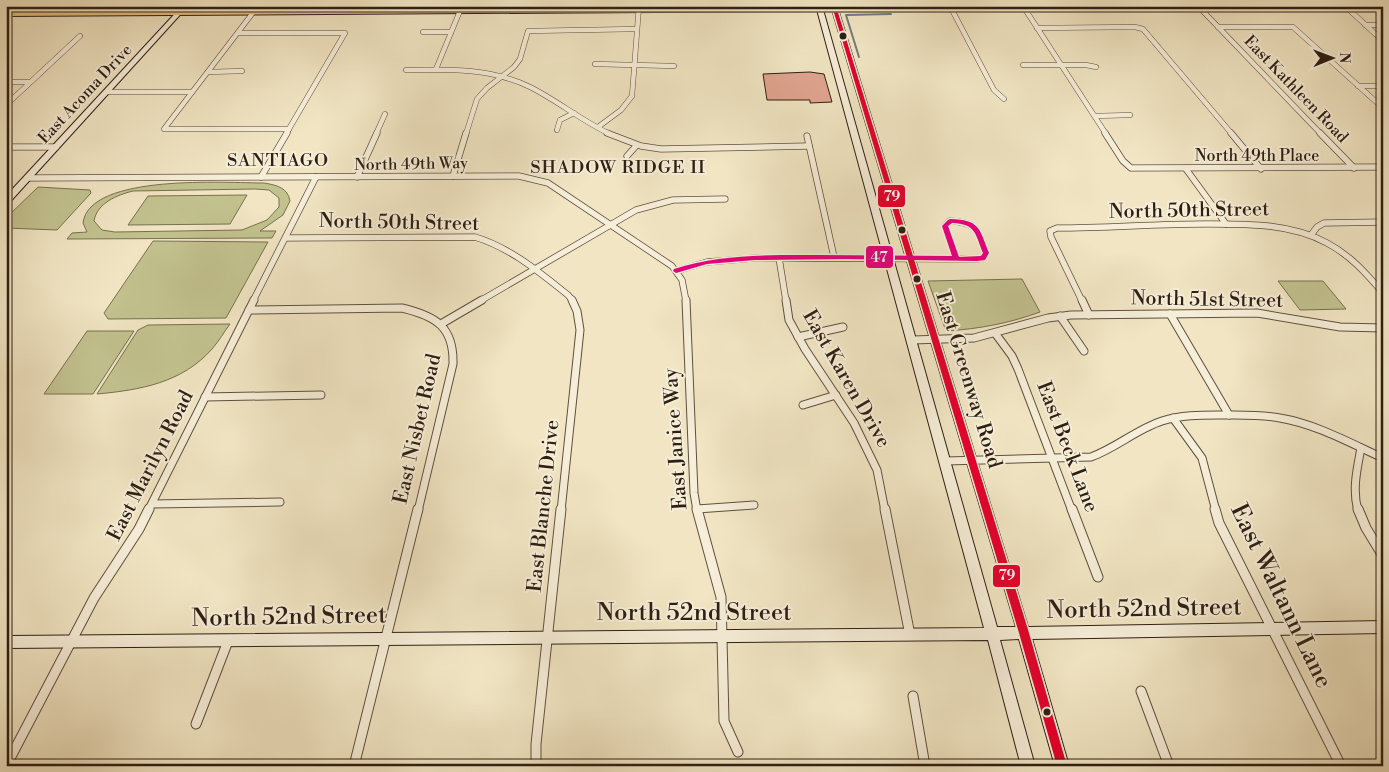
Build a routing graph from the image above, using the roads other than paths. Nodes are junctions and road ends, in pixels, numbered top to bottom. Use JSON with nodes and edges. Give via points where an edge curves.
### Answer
{"nodes":[{"id":1,"x":185,"y":6,"type":"edge"},
{"id":2,"x":216,"y":6,"type":"edge"},
{"id":3,"x":588,"y":6,"type":"edge"},
{"id":4,"x":707,"y":6,"type":"edge"},
{"id":5,"x":711,"y":6,"type":"edge"},
{"id":6,"x":732,"y":6,"type":"edge"},
{"id":7,"x":751,"y":6,"type":"edge"},
{"id":8,"x":1198,"y":6,"type":"edge"},
{"id":9,"x":1292,"y":6,"type":"edge"},
{"id":10,"x":1345,"y":6,"type":"edge"},
{"id":11,"x":951,"y":7,"type":"edge"},
{"id":12,"x":1023,"y":7,"type":"edge"},
{"id":13,"x":1092,"y":7,"type":"edge"},
{"id":14,"x":6,"y":8,"type":"edge"},
{"id":15,"x":639,"y":8,"type":"edge"},
{"id":16,"x":820,"y":8,"type":"edge"},
{"id":17,"x":834,"y":8,"type":"edge"},
{"id":18,"x":256,"y":9,"type":"edge"},
{"id":19,"x":344,"y":9,"type":"edge"},
{"id":20,"x":461,"y":9,"type":"edge"},
{"id":21,"x":505,"y":9,"type":"edge"},
{"id":22,"x":740,"y":10,"type":"junction"},
{"id":23,"x":542,"y":11,"type":"junction"},
{"id":24,"x":178,"y":13,"type":"junction"},
{"id":25,"x":6,"y":14,"type":"edge"},
{"id":26,"x":1365,"y":25,"type":"junction"},
{"id":27,"x":1383,"y":25,"type":"edge"},
{"id":28,"x":1218,"y":27,"type":"junction"},
{"id":29,"x":1037,"y":28,"type":"junction"},
{"id":30,"x":637,"y":29,"type":"junction"},
{"id":31,"x":423,"y":32,"type":"dead end"},
{"id":32,"x":451,"y":32,"type":"junction"},
{"id":33,"x":238,"y":33,"type":"junction"},
{"id":34,"x":80,"y":36,"type":"dead end"},
{"id":35,"x":1383,"y":41,"type":"edge"},
{"id":36,"x":594,"y":64,"type":"dead end"},
{"id":37,"x":1023,"y":65,"type":"dead end"},
{"id":38,"x":1062,"y":65,"type":"junction"},
{"id":39,"x":674,"y":66,"type":"dead end"},
{"id":40,"x":634,"y":67,"type":"junction"},
{"id":41,"x":1096,"y":67,"type":"dead end"},
{"id":42,"x":436,"y":69,"type":"junction"},
{"id":43,"x":406,"y":70,"type":"dead end"},
{"id":44,"x":242,"y":71,"type":"dead end"},
{"id":45,"x":208,"y":72,"type":"junction"},
{"id":46,"x":503,"y":76,"type":"junction"},
{"id":47,"x":6,"y":82,"type":"edge"},
{"id":48,"x":30,"y":82,"type":"junction"},
{"id":49,"x":1358,"y":86,"type":"junction"},
{"id":50,"x":1383,"y":86,"type":"edge"},
{"id":51,"x":106,"y":92,"type":"junction"},
{"id":52,"x":192,"y":92,"type":"junction"},
{"id":53,"x":1004,"y":99,"type":"dead end"},
{"id":54,"x":6,"y":105,"type":"edge"},
{"id":55,"x":1383,"y":108,"type":"edge"},
{"id":56,"x":574,"y":112,"type":"junction"},
{"id":57,"x":385,"y":114,"type":"dead end"},
{"id":58,"x":1095,"y":116,"type":"junction"},
{"id":59,"x":1130,"y":116,"type":"dead end"},
{"id":60,"x":598,"y":127,"type":"junction"},
{"id":61,"x":289,"y":129,"type":"junction"},
{"id":62,"x":557,"y":130,"type":"dead end"},
{"id":63,"x":807,"y":136,"type":"dead end"},
{"id":64,"x":712,"y":139,"type":"dead end"},
{"id":65,"x":636,"y":146,"type":"junction"},
{"id":66,"x":809,"y":146,"type":"junction"},
{"id":67,"x":6,"y":147,"type":"edge"},
{"id":68,"x":56,"y":147,"type":"junction"},
{"id":69,"x":713,"y":148,"type":"junction"},
{"id":70,"x":627,"y":156,"type":"dead end"},
{"id":71,"x":1383,"y":167,"type":"edge"},
{"id":72,"x":1354,"y":168,"type":"junction"},
{"id":73,"x":1186,"y":169,"type":"junction"},
{"id":74,"x":1261,"y":169,"type":"junction"},
{"id":75,"x":453,"y":176,"type":"junction"},
{"id":76,"x":260,"y":177,"type":"junction"},
{"id":77,"x":316,"y":177,"type":"junction"},
{"id":78,"x":358,"y":177,"type":"junction"},
{"id":79,"x":27,"y":178,"type":"junction"},
{"id":80,"x":725,"y":199,"type":"dead end"},
{"id":81,"x":6,"y":201,"type":"edge"},
{"id":82,"x":1383,"y":222,"type":"edge"},
{"id":83,"x":610,"y":224,"type":"junction"},
{"id":84,"x":1226,"y":224,"type":"junction"},
{"id":85,"x":1311,"y":235,"type":"junction"},
{"id":86,"x":286,"y":238,"type":"junction"},
{"id":87,"x":834,"y":257,"type":"junction"},
{"id":88,"x":890,"y":257,"type":"junction"},
{"id":89,"x":778,"y":258,"type":"junction"},
{"id":90,"x":911,"y":258,"type":"junction"},
{"id":91,"x":956,"y":258,"type":"junction"},
{"id":92,"x":533,"y":269,"type":"junction"},
{"id":93,"x":676,"y":271,"type":"junction"},
{"id":94,"x":1383,"y":293,"type":"edge"},
{"id":95,"x":249,"y":310,"type":"junction"},
{"id":96,"x":1170,"y":314,"type":"junction"},
{"id":97,"x":1089,"y":315,"type":"junction"},
{"id":98,"x":1277,"y":315,"type":"junction"},
{"id":99,"x":1060,"y":316,"type":"junction"},
{"id":100,"x":441,"y":324,"type":"junction"},
{"id":101,"x":1281,"y":324,"type":"dead end"},
{"id":102,"x":843,"y":327,"type":"dead end"},
{"id":103,"x":1383,"y":328,"type":"edge"},
{"id":104,"x":995,"y":333,"type":"junction"},
{"id":105,"x":798,"y":337,"type":"junction"},
{"id":106,"x":912,"y":340,"type":"junction"},
{"id":107,"x":936,"y":340,"type":"junction"},
{"id":108,"x":1084,"y":351,"type":"dead end"},
{"id":109,"x":321,"y":395,"type":"dead end"},
{"id":110,"x":836,"y":395,"type":"junction"},
{"id":111,"x":205,"y":397,"type":"junction"},
{"id":112,"x":803,"y":405,"type":"dead end"},
{"id":113,"x":1229,"y":415,"type":"junction"},
{"id":114,"x":1173,"y":418,"type":"junction"},
{"id":115,"x":1361,"y":448,"type":"junction"},
{"id":116,"x":1053,"y":458,"type":"junction"},
{"id":117,"x":1383,"y":458,"type":"edge"},
{"id":118,"x":971,"y":460,"type":"junction"},
{"id":119,"x":946,"y":461,"type":"junction"},
{"id":120,"x":280,"y":502,"type":"dead end"},
{"id":121,"x":152,"y":504,"type":"junction"},
{"id":122,"x":754,"y":505,"type":"dead end"},
{"id":123,"x":696,"y":509,"type":"junction"},
{"id":124,"x":1383,"y":556,"type":"edge"},
{"id":125,"x":1098,"y":577,"type":"dead end"},
{"id":126,"x":1383,"y":627,"type":"edge"},
{"id":127,"x":1272,"y":628,"type":"junction"},
{"id":128,"x":1024,"y":633,"type":"junction"},
{"id":129,"x":993,"y":634,"type":"junction"},
{"id":130,"x":722,"y":635,"type":"junction"},
{"id":131,"x":910,"y":635,"type":"junction"},
{"id":132,"x":548,"y":637,"type":"junction"},
{"id":133,"x":387,"y":638,"type":"junction"},
{"id":134,"x":228,"y":640,"type":"junction"},
{"id":135,"x":6,"y":642,"type":"edge"},
{"id":136,"x":70,"y":642,"type":"junction"},
{"id":137,"x":1140,"y":692,"type":"dead end"},
{"id":138,"x":912,"y":696,"type":"dead end"},
{"id":139,"x":196,"y":724,"type":"dead end"},
{"id":140,"x":738,"y":752,"type":"dead end"},
{"id":141,"x":6,"y":766,"type":"edge"},
{"id":142,"x":354,"y":766,"type":"edge"},
{"id":143,"x":536,"y":766,"type":"edge"},
{"id":144,"x":925,"y":766,"type":"edge"},
{"id":145,"x":1028,"y":766,"type":"edge"},
{"id":146,"x":1062,"y":766,"type":"edge"},
{"id":147,"x":1168,"y":766,"type":"edge"},
{"id":148,"x":1341,"y":766,"type":"edge"}],
"edges":[{"from":1,"to":2,"type":"main road"},
{"from":1,"to":14,"type":"main road"},
{"from":1,"to":24,"type":"main road","name":"East Acoma Drive"},
{"from":3,"to":23,"type":"main road"},
{"from":4,"to":15,"type":"main road"},
{"from":5,"to":22,"type":"main road"},
{"from":6,"to":22,"type":"main road"},
{"from":7,"to":22,"type":"main road"},
{"from":8,"to":9,"type":"main road"},
{"from":8,"to":13,"type":"main road"},
{"from":8,"to":28,"type":"street","name":"East Kathleen Road"},
{"from":10,"to":26,"type":"street"},
{"from":11,"to":12,"type":"main road"},
{"from":11,"to":17,"type":"main road"},
{"from":11,"to":53,"type":"street","via":[[994,90]]},
{"from":12,"to":13,"type":"main road"},
{"from":12,"to":29,"type":"street"},
{"from":15,"to":22,"type":"main road"},
{"from":15,"to":23,"type":"main road"},
{"from":15,"to":30,"type":"street"},
{"from":16,"to":17,"type":"main road"},
{"from":16,"to":22,"type":"main road"},
{"from":16,"to":88,"type":"main road","name":"East Greenway Road"},
{"from":17,"to":90,"type":"main road","name":"East Greenway Road"},
{"from":18,"to":19,"type":"main road"},
{"from":18,"to":24,"type":"main road"},
{"from":18,"to":33,"type":"street"},
{"from":19,"to":20,"type":"main road"},
{"from":20,"to":21,"type":"main road"},
{"from":20,"to":32,"type":"street"},
{"from":21,"to":23,"type":"main road"},
{"from":24,"to":25,"type":"main road"},
{"from":24,"to":51,"type":"main road","name":"East Acoma Drive"},
{"from":26,"to":27,"type":"street"},
{"from":26,"to":35,"type":"street"},
{"from":28,"to":49,"type":"street","via":[[1293,27]]},
{"from":28,"to":72,"type":"street","name":"East Kathleen Road"},
{"from":29,"to":38,"type":"street"},
{"from":29,"to":74,"type":"street","via":[[1143,29]]},
{"from":30,"to":40,"type":"street"},
{"from":30,"to":46,"type":"street","via":[[528,31],[520,59]]},
{"from":31,"to":32,"type":"street"},
{"from":32,"to":42,"type":"street"},
{"from":33,"to":45,"type":"street"},
{"from":33,"to":61,"type":"street","via":[[345,33]]},
{"from":34,"to":48,"type":"street"},
{"from":36,"to":40,"type":"street"},
{"from":37,"to":38,"type":"street"},
{"from":38,"to":41,"type":"street"},
{"from":38,"to":58,"type":"street"},
{"from":39,"to":40,"type":"street"},
{"from":40,"to":60,"type":"street","via":[[629,102],[616,116]]},
{"from":42,"to":43,"type":"street"},
{"from":42,"to":46,"type":"street","via":[[471,70]]},
{"from":44,"to":45,"type":"street"},
{"from":45,"to":52,"type":"street"},
{"from":46,"to":56,"type":"street","via":[[531,87]]},
{"from":46,"to":75,"type":"street","via":[[477,99]]},
{"from":47,"to":48,"type":"street"},
{"from":48,"to":54,"type":"street"},
{"from":49,"to":50,"type":"street"},
{"from":49,"to":55,"type":"street"},
{"from":51,"to":52,"type":"street"},
{"from":51,"to":68,"type":"main road","name":"East Acoma Drive"},
{"from":52,"to":61,"type":"street","via":[[164,130]]},
{"from":56,"to":60,"type":"street"},
{"from":56,"to":62,"type":"street","via":[[560,120]]},
{"from":57,"to":78,"type":"street"},
{"from":58,"to":59,"type":"street"},
{"from":58,"to":73,"type":"street","name":"North 49th Place","via":[[1123,161],[1131,168]]},
{"from":60,"to":65,"type":"street"},
{"from":61,"to":76,"type":"street"},
{"from":63,"to":66,"type":"street"},
{"from":64,"to":69,"type":"street"},
{"from":65,"to":69,"type":"street","via":[[653,149]]},
{"from":65,"to":70,"type":"street"},
{"from":66,"to":69,"type":"street"},
{"from":66,"to":87,"type":"street"},
{"from":67,"to":68,"type":"street"},
{"from":68,"to":79,"type":"main road","name":"East Acoma Drive"},
{"from":71,"to":72,"type":"street","name":"North 49th Place"},
{"from":72,"to":74,"type":"street","name":"North 49th Place"},
{"from":73,"to":74,"type":"street","name":"North 49th Place"},
{"from":73,"to":84,"type":"street"},
{"from":75,"to":78,"type":"street","name":"North 49th Way"},
{"from":75,"to":83,"type":"street","name":"North 49th Way","via":[[519,176],[548,183]]},
{"from":76,"to":77,"type":"street","name":"North 49th Way"},
{"from":76,"to":79,"type":"street","name":"North 49th Way"},
{"from":77,"to":78,"type":"street","name":"North 49th Way"},
{"from":77,"to":86,"type":"street","name":"East Marilyn Road"},
{"from":79,"to":81,"type":"main road","name":"East Acoma Drive"},
{"from":80,"to":83,"type":"street","via":[[673,200],[636,210]]},
{"from":82,"to":85,"type":"street","via":[[1324,223]]},
{"from":83,"to":92,"type":"street"},
{"from":83,"to":93,"type":"street","name":"North 49th Way"},
{"from":84,"to":85,"type":"street","name":"North 50th Street","via":[[1273,225]]},
{"from":84,"to":97,"type":"street","name":"North 50th Street","via":[[1050,230]]},
{"from":85,"to":94,"type":"street","name":"North 50th Street","via":[[1348,256]]},
{"from":86,"to":92,"type":"street","name":"North 50th Street","via":[[476,237],[501,246]]},
{"from":86,"to":95,"type":"street","name":"East Marilyn Road"},
{"from":87,"to":88,"type":"street"},
{"from":87,"to":89,"type":"street"},
{"from":88,"to":90,"type":"street"},
{"from":88,"to":106,"type":"main road","name":"East Greenway Road"},
{"from":89,"to":93,"type":"street","via":[[710,260]]},
{"from":89,"to":105,"type":"street","name":"East Karen Drive","via":[[789,320]]},
{"from":90,"to":91,"type":"street"},
{"from":90,"to":107,"type":"main road","name":"East Greenway Road"},
{"from":91,"to":91,"type":"street","via":[[983,258],[986,253],[976,228],[968,222],[950,221],[945,226]]},
{"from":92,"to":100,"type":"street"},
{"from":92,"to":132,"type":"street","name":"East Blanche Drive","via":[[568,295],[575,303],[580,318]]},
{"from":93,"to":123,"type":"street","name":"East Janice Way","via":[[686,293]]},
{"from":95,"to":100,"type":"street","via":[[402,308],[424,314]]},
{"from":95,"to":111,"type":"street","name":"East Marilyn Road"},
{"from":96,"to":97,"type":"street","name":"North 51st Street"},
{"from":96,"to":98,"type":"street","name":"North 51st Street"},
{"from":96,"to":113,"type":"street"},
{"from":97,"to":99,"type":"street","name":"North 51st Street"},
{"from":98,"to":101,"type":"street"},
{"from":98,"to":103,"type":"street","name":"North 51st Street","via":[[1340,327]]},
{"from":99,"to":104,"type":"street","name":"North 51st Street"},
{"from":99,"to":108,"type":"street"},
{"from":100,"to":133,"type":"street","name":"East Nisbet Road","via":[[452,340],[453,364]]},
{"from":102,"to":105,"type":"street"},
{"from":104,"to":107,"type":"street","name":"North 51st Street"},
{"from":104,"to":116,"type":"street","name":"East Beck Lane","via":[[1012,356]]},
{"from":105,"to":110,"type":"street","name":"East Karen Drive"},
{"from":106,"to":107,"type":"street","name":"North 51st Street"},
{"from":106,"to":119,"type":"main road","name":"East Greenway Road"},
{"from":107,"to":118,"type":"main road","name":"East Greenway Road"},
{"from":109,"to":111,"type":"street"},
{"from":110,"to":112,"type":"street"},
{"from":110,"to":131,"type":"street","name":"East Karen Drive","via":[[877,470]]},
{"from":111,"to":121,"type":"street","name":"East Marilyn Road"},
{"from":113,"to":114,"type":"street"},
{"from":113,"to":115,"type":"street","via":[[1287,419]]},
{"from":114,"to":116,"type":"street","via":[[1149,427],[1106,453],[1091,457]]},
{"from":114,"to":127,"type":"street","name":"East Waltann Lane","via":[[1202,458],[1218,523]]},
{"from":115,"to":117,"type":"street"},
{"from":115,"to":124,"type":"street","via":[[1354,477],[1356,506]]},
{"from":116,"to":118,"type":"street"},
{"from":116,"to":125,"type":"street","name":"East Beck Lane"},
{"from":118,"to":119,"type":"street"},
{"from":118,"to":128,"type":"main road","name":"East Greenway Road"},
{"from":119,"to":129,"type":"main road","name":"East Greenway Road"},
{"from":120,"to":121,"type":"street"},
{"from":121,"to":136,"type":"street","name":"East Marilyn Road"},
{"from":122,"to":123,"type":"street"},
{"from":123,"to":130,"type":"street","name":"East Janice Way","via":[[719,590]]},
{"from":126,"to":127,"type":"main road","name":"North 52nd Street"},
{"from":127,"to":128,"type":"main road","name":"North 52nd Street"},
{"from":127,"to":148,"type":"street","name":"East Waltann Lane"},
{"from":128,"to":129,"type":"main road","name":"North 52nd Street"},
{"from":128,"to":146,"type":"main road","name":"East Greenway Road"},
{"from":129,"to":131,"type":"main road","name":"North 52nd Street"},
{"from":129,"to":145,"type":"main road","name":"East Greenway Road"},
{"from":130,"to":131,"type":"main road","name":"North 52nd Street"},
{"from":130,"to":132,"type":"main road","name":"North 52nd Street"},
{"from":130,"to":140,"type":"street","name":"East Janice Way","via":[[724,721]]},
{"from":132,"to":133,"type":"main road","name":"North 52nd Street"},
{"from":132,"to":143,"type":"street","name":"East Blanche Drive"},
{"from":133,"to":134,"type":"main road","name":"North 52nd Street"},
{"from":133,"to":142,"type":"street","name":"East Nisbet Road"},
{"from":134,"to":136,"type":"main road","name":"North 52nd Street"},
{"from":134,"to":139,"type":"street"},
{"from":135,"to":136,"type":"main road","name":"North 52nd Street"},
{"from":136,"to":141,"type":"street","name":"East Marilyn Road"},
{"from":137,"to":147,"type":"street"},
{"from":138,"to":144,"type":"street"}]}
